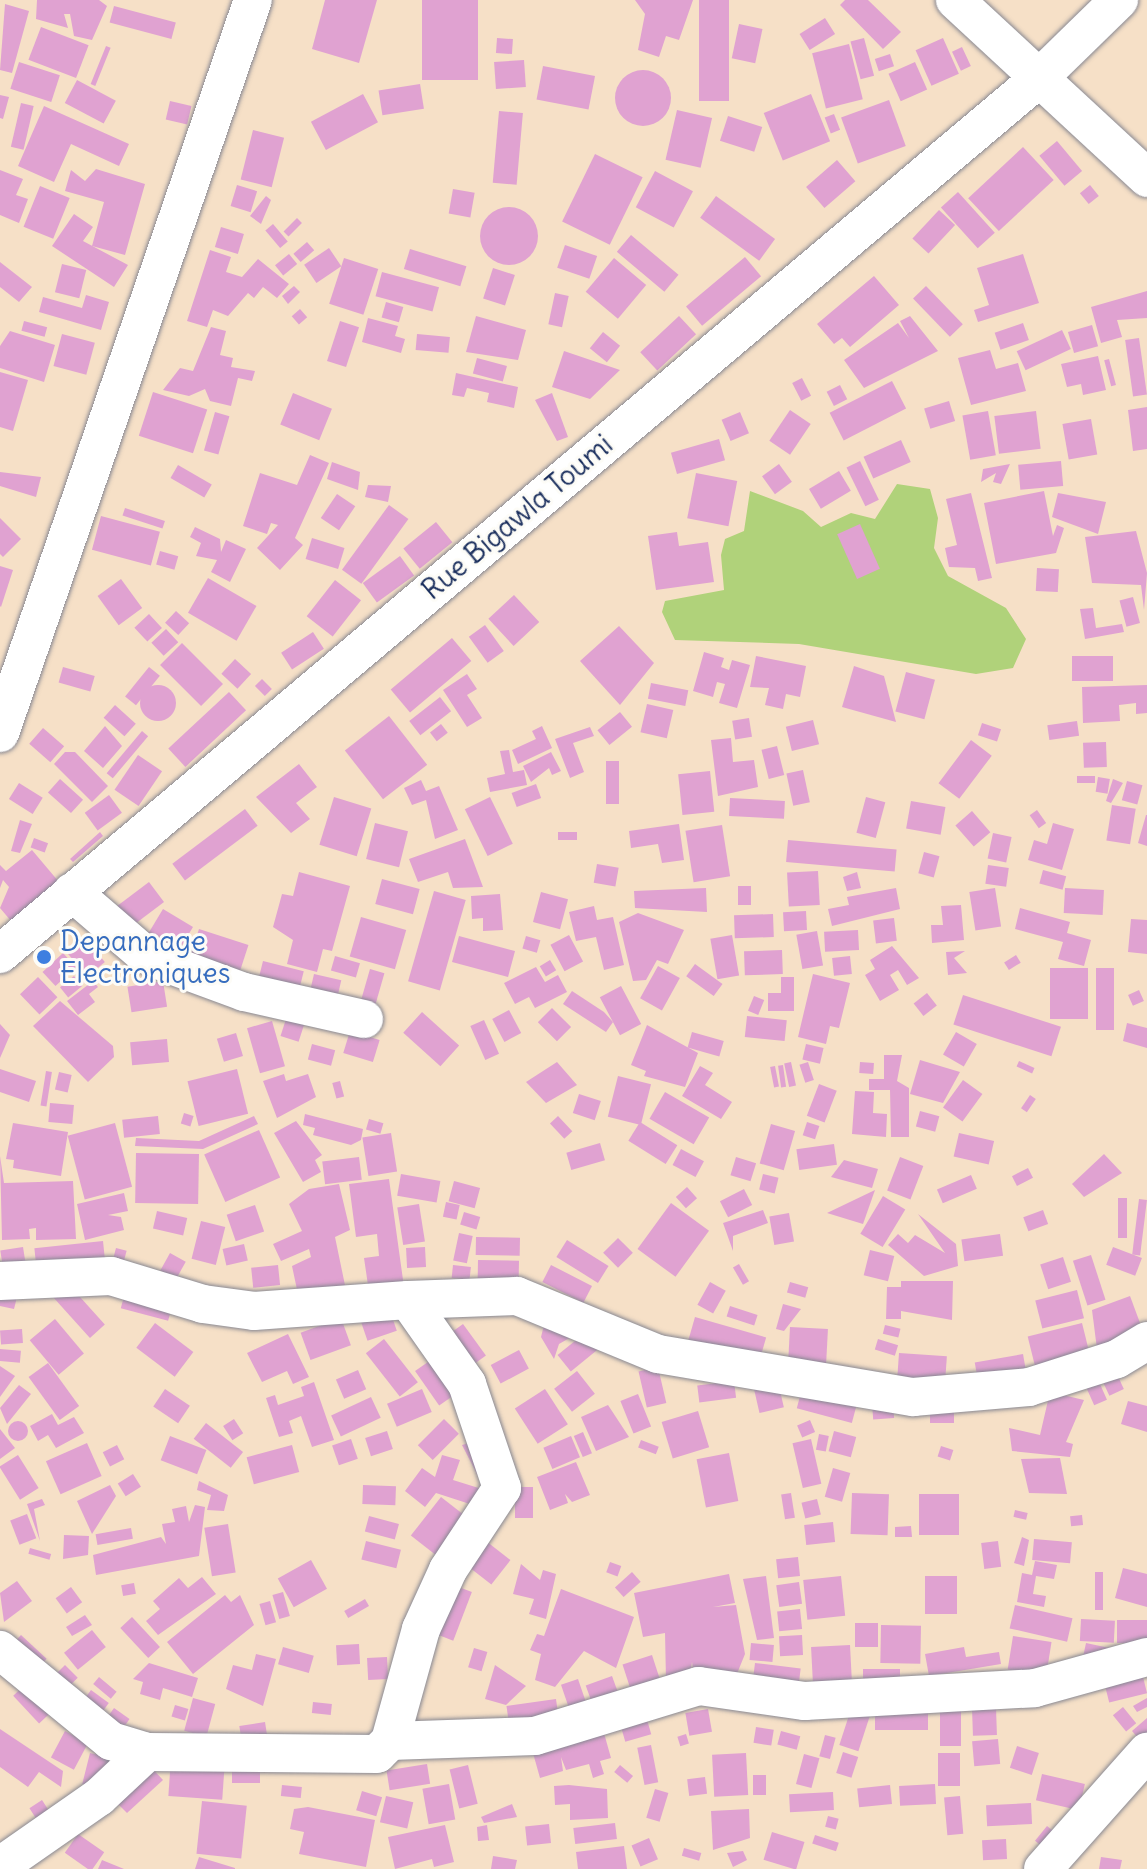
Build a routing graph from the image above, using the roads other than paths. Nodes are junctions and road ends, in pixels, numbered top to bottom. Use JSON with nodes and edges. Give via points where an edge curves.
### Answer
{"nodes":[{"id":1,"x":253,"y":0,"type":"edge"},
{"id":2,"x":955,"y":0,"type":"edge"},
{"id":3,"x":1119,"y":0,"type":"edge"},
{"id":4,"x":1036,"y":81,"type":"junction"},
{"id":5,"x":1147,"y":178,"type":"edge"},
{"id":6,"x":0,"y":733,"type":"edge"},
{"id":7,"x":72,"y":892,"type":"junction"},
{"id":8,"x":0,"y":954,"type":"edge"},
{"id":9,"x":364,"y":1019,"type":"dead end"},
{"id":10,"x":0,"y":1281,"type":"edge"},
{"id":11,"x":408,"y":1300,"type":"junction"},
{"id":12,"x":1137,"y":1359,"type":"edge"},
{"id":13,"x":0,"y":1650,"type":"edge"},
{"id":14,"x":1147,"y":1657,"type":"edge"},
{"id":15,"x":390,"y":1741,"type":"junction"},
{"id":16,"x":147,"y":1752,"type":"junction"},
{"id":17,"x":1147,"y":1752,"type":"edge"},
{"id":18,"x":0,"y":1866,"type":"edge"},
{"id":19,"x":1043,"y":1869,"type":"edge"}],
"edges":[{"from":1,"to":6,"type":"street"},
{"from":2,"to":4,"type":"street"},
{"from":3,"to":4,"type":"street","name":"Rue Bigawla Toumi"},
{"from":4,"to":5,"type":"street"},
{"from":4,"to":7,"type":"street","name":"Rue Bigawla Toumi"},
{"from":7,"to":8,"type":"street","name":"Rue Bigawla Toumi"},
{"from":7,"to":9,"type":"street","via":[[143,953],[168,964],[244,992]]},
{"from":10,"to":11,"type":"street","via":[[111,1276],[203,1304],[254,1311]]},
{"from":11,"to":12,"type":"street","via":[[517,1296],[658,1354],[913,1397],[1029,1387]]},
{"from":11,"to":15,"type":"street","via":[[467,1384],[502,1488],[448,1570],[421,1629]]},
{"from":13,"to":16,"type":"street","via":[[111,1741]]},
{"from":14,"to":15,"type":"street","via":[[1035,1688],[805,1701],[699,1686],[535,1736]]},
{"from":15,"to":16,"type":"street","via":[[377,1754]]},
{"from":16,"to":18,"type":"street","via":[[99,1797]]},
{"from":17,"to":19,"type":"street"}]}
